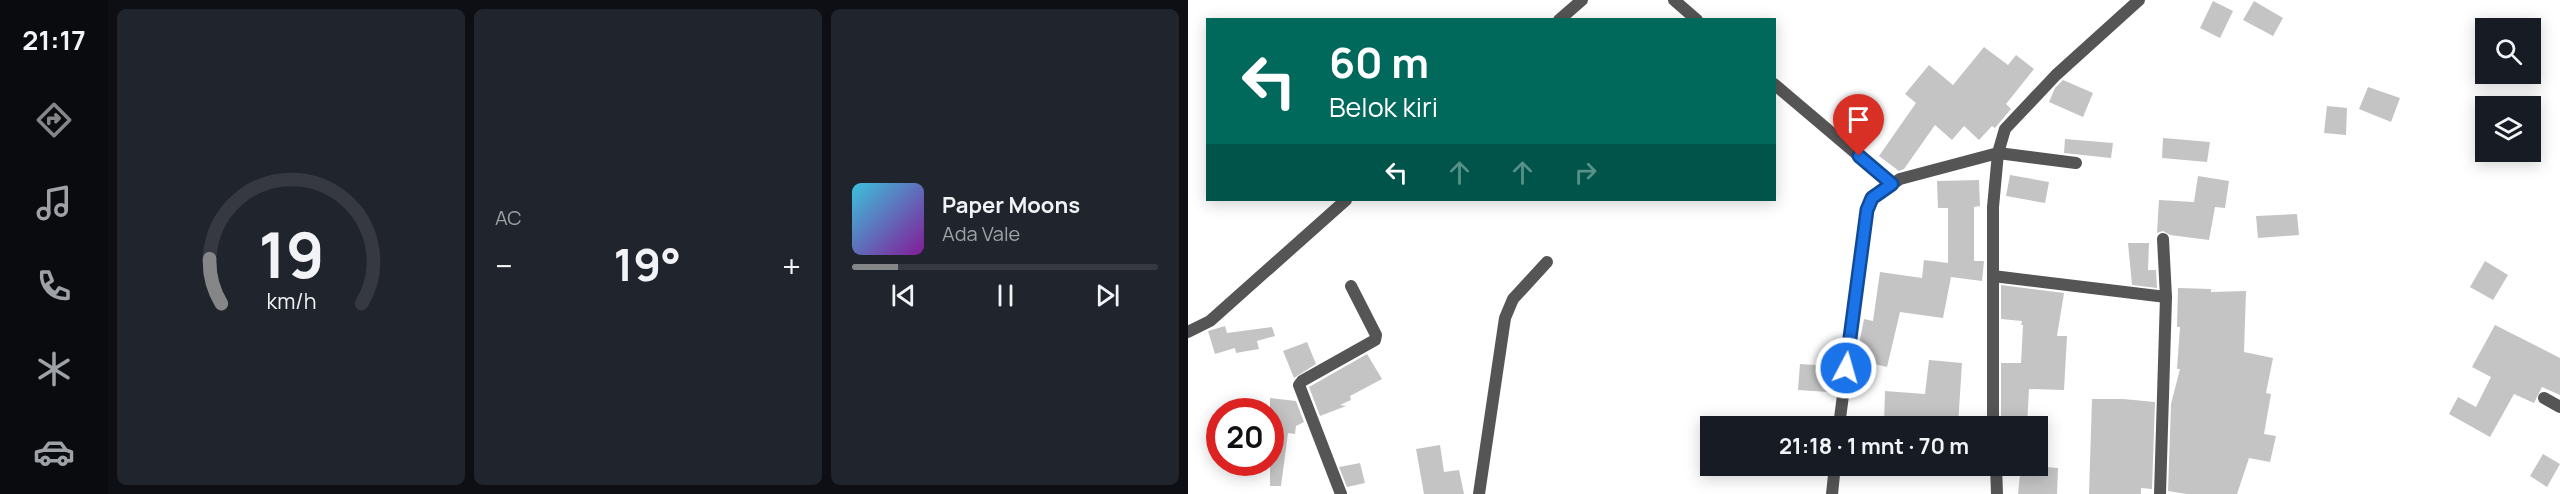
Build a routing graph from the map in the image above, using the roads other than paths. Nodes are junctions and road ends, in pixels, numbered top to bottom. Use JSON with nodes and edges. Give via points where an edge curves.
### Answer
{"nodes":[{"id":1,"x":1582,"y":0,"type":"edge"},
{"id":2,"x":1674,"y":0,"type":"edge"},
{"id":3,"x":2139,"y":0,"type":"edge"},
{"id":4,"x":1561,"y":18,"type":"edge"},
{"id":5,"x":1696,"y":18,"type":"edge"},
{"id":6,"x":1776,"y":86,"type":"edge"},
{"id":7,"x":1998,"y":153,"type":"junction"},
{"id":8,"x":2076,"y":163,"type":"dead end"},
{"id":9,"x":1892,"y":184,"type":"junction"},
{"id":10,"x":1345,"y":201,"type":"edge"},
{"id":11,"x":2163,"y":239,"type":"dead end"},
{"id":12,"x":1547,"y":262,"type":"dead end"},
{"id":13,"x":1993,"y":276,"type":"junction"},
{"id":14,"x":1351,"y":286,"type":"dead end"},
{"id":15,"x":2166,"y":297,"type":"junction"},
{"id":16,"x":1188,"y":332,"type":"edge"},
{"id":17,"x":2544,"y":398,"type":"dead end"},
{"id":18,"x":2560,"y":407,"type":"edge"},
{"id":19,"x":1840,"y":416,"type":"edge"},
{"id":20,"x":1994,"y":416,"type":"edge"},
{"id":21,"x":1834,"y":476,"type":"edge"},
{"id":22,"x":1996,"y":476,"type":"edge"},
{"id":23,"x":1341,"y":494,"type":"edge"},
{"id":24,"x":1479,"y":494,"type":"edge"},
{"id":25,"x":1832,"y":494,"type":"edge"},
{"id":26,"x":1997,"y":494,"type":"edge"},
{"id":27,"x":2160,"y":494,"type":"edge"}],
"edges":[{"from":1,"to":4,"type":"street"},
{"from":2,"to":5,"type":"street"},
{"from":3,"to":7,"type":"street","via":[[2023,109],[2005,129]]},
{"from":6,"to":9,"type":"street"},
{"from":7,"to":8,"type":"street"},
{"from":7,"to":9,"type":"street"},
{"from":7,"to":13,"type":"street"},
{"from":9,"to":19,"type":"street","via":[[1872,198],[1867,210]]},
{"from":10,"to":16,"type":"street","via":[[1210,321]]},
{"from":11,"to":15,"type":"street"},
{"from":12,"to":24,"type":"street","via":[[1513,299],[1505,318]]},
{"from":13,"to":15,"type":"street"},
{"from":13,"to":20,"type":"street"},
{"from":14,"to":23,"type":"street","via":[[1375,340],[1299,386]]},
{"from":15,"to":27,"type":"street"},
{"from":17,"to":18,"type":"street"},
{"from":21,"to":25,"type":"street"},
{"from":22,"to":26,"type":"street"}]}
